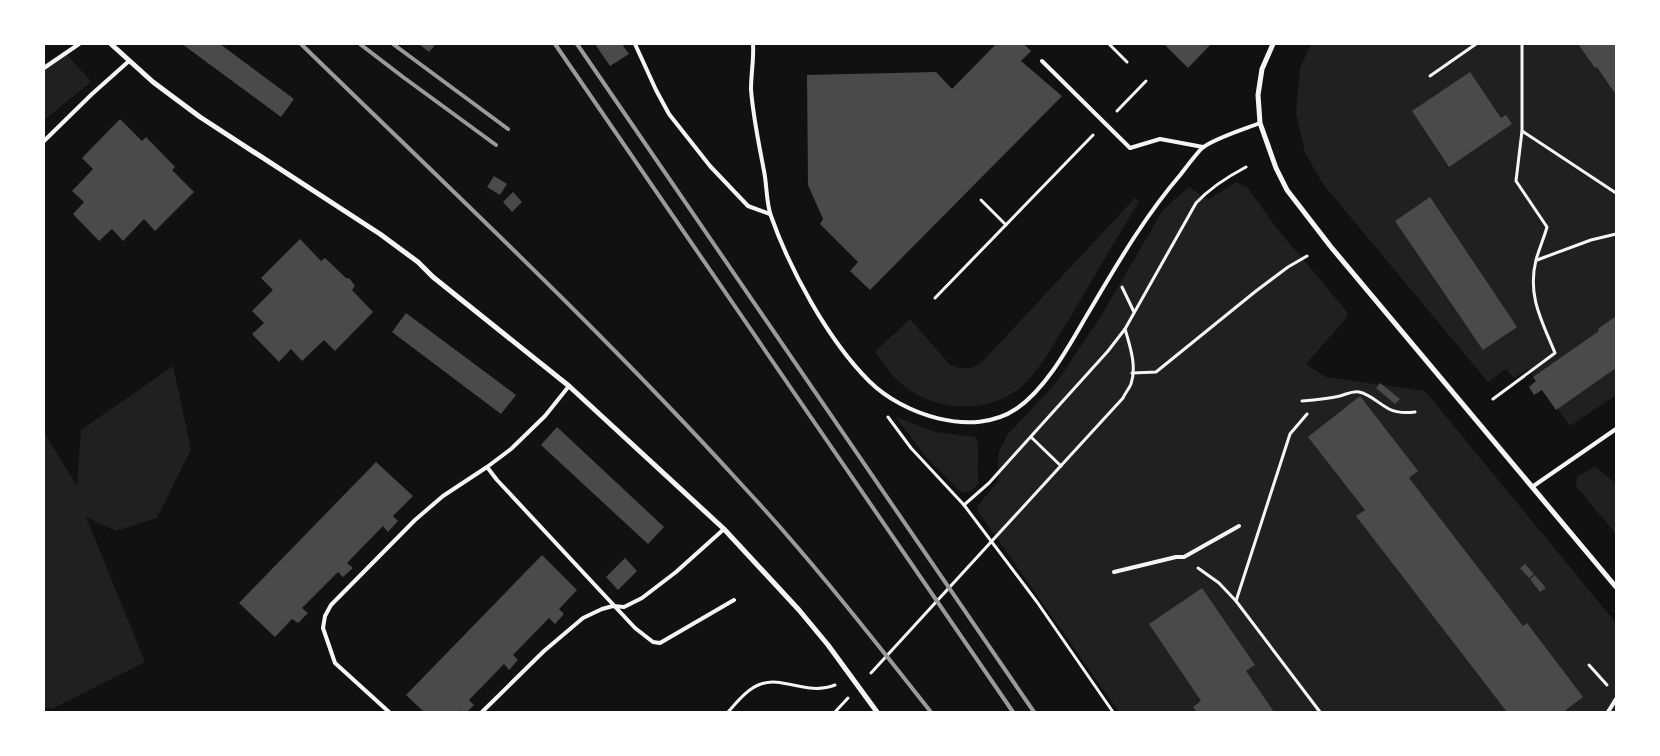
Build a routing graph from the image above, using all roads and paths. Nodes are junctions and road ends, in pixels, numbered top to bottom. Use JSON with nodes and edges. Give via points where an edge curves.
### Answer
{"nodes":[{"id":1,"x":79,"y":44,"type":"edge"},
{"id":2,"x":111,"y":44,"type":"edge"},
{"id":3,"x":635,"y":44,"type":"edge"},
{"id":4,"x":753,"y":44,"type":"edge"},
{"id":5,"x":1109,"y":44,"type":"edge"},
{"id":6,"x":1273,"y":44,"type":"edge"},
{"id":7,"x":1476,"y":44,"type":"edge"},
{"id":8,"x":1522,"y":44,"type":"edge"},
{"id":9,"x":129,"y":61,"type":"junction"},
{"id":10,"x":1042,"y":61,"type":"dead end"},
{"id":11,"x":1128,"y":62,"type":"dead end"},
{"id":12,"x":44,"y":68,"type":"edge"},
{"id":13,"x":1430,"y":76,"type":"dead end"},
{"id":14,"x":1146,"y":81,"type":"dead end"},
{"id":15,"x":1104,"y":123,"type":"junction"},
{"id":16,"x":1260,"y":123,"type":"junction"},
{"id":17,"x":1522,"y":131,"type":"junction"},
{"id":18,"x":44,"y":141,"type":"edge"},
{"id":19,"x":1203,"y":148,"type":"junction"},
{"id":20,"x":1246,"y":167,"type":"dead end"},
{"id":21,"x":1616,"y":193,"type":"edge"},
{"id":22,"x":981,"y":200,"type":"dead end"},
{"id":23,"x":770,"y":214,"type":"junction"},
{"id":24,"x":1006,"y":225,"type":"junction"},
{"id":25,"x":1616,"y":234,"type":"edge"},
{"id":26,"x":1307,"y":256,"type":"dead end"},
{"id":27,"x":1536,"y":260,"type":"junction"},
{"id":28,"x":1114,"y":271,"type":"junction"},
{"id":29,"x":935,"y":298,"type":"dead end"},
{"id":30,"x":1134,"y":312,"type":"junction"},
{"id":31,"x":1125,"y":329,"type":"junction"},
{"id":32,"x":1132,"y":373,"type":"junction"},
{"id":33,"x":569,"y":386,"type":"junction"},
{"id":34,"x":1493,"y":398,"type":"dead end"},
{"id":35,"x":1302,"y":400,"type":"dead end"},
{"id":36,"x":1415,"y":412,"type":"dead end"},
{"id":37,"x":1307,"y":414,"type":"dead end"},
{"id":38,"x":890,"y":420,"type":"dead end"},
{"id":39,"x":1616,"y":429,"type":"edge"},
{"id":40,"x":1031,"y":437,"type":"junction"},
{"id":41,"x":1061,"y":466,"type":"junction"},
{"id":42,"x":487,"y":467,"type":"junction"},
{"id":43,"x":1532,"y":487,"type":"junction"},
{"id":44,"x":964,"y":505,"type":"junction"},
{"id":45,"x":1239,"y":526,"type":"dead end"},
{"id":46,"x":724,"y":528,"type":"junction"},
{"id":47,"x":1184,"y":557,"type":"junction"},
{"id":48,"x":1114,"y":572,"type":"dead end"},
{"id":49,"x":1616,"y":587,"type":"edge"},
{"id":50,"x":734,"y":600,"type":"dead end"},
{"id":51,"x":1236,"y":601,"type":"junction"},
{"id":52,"x":613,"y":606,"type":"junction"},
{"id":53,"x":1589,"y":665,"type":"dead end"},
{"id":54,"x":868,"y":676,"type":"dead end"},
{"id":55,"x":835,"y":685,"type":"dead end"},
{"id":56,"x":1611,"y":689,"type":"dead end"},
{"id":57,"x":848,"y":698,"type":"dead end"},
{"id":58,"x":1616,"y":699,"type":"edge"},
{"id":59,"x":389,"y":712,"type":"edge"},
{"id":60,"x":482,"y":712,"type":"edge"},
{"id":61,"x":728,"y":712,"type":"edge"},
{"id":62,"x":834,"y":712,"type":"edge"},
{"id":63,"x":877,"y":712,"type":"edge"},
{"id":64,"x":1113,"y":712,"type":"edge"},
{"id":65,"x":1320,"y":712,"type":"edge"},
{"id":66,"x":1608,"y":712,"type":"edge"}],
"edges":[{"from":1,"to":12,"type":"lane"},
{"from":2,"to":9,"type":"street"},
{"from":3,"to":23,"type":"lane","via":[[669,114],[710,166],[748,206]]},
{"from":4,"to":23,"type":"lane","via":[[752,98]]},
{"from":5,"to":11,"type":"path"},
{"from":6,"to":16,"type":"street","via":[[1262,69],[1258,95]]},
{"from":7,"to":13,"type":"path"},
{"from":8,"to":17,"type":"path"},
{"from":9,"to":18,"type":"lane"},
{"from":9,"to":33,"type":"street","via":[[200,117],[418,262]]},
{"from":10,"to":15,"type":"lane"},
{"from":14,"to":15,"type":"path"},
{"from":15,"to":19,"type":"lane","via":[[1130,148],[1160,139]]},
{"from":15,"to":24,"type":"path"},
{"from":16,"to":19,"type":"lane"},
{"from":16,"to":43,"type":"street","via":[[1279,175],[1304,214]]},
{"from":17,"to":21,"type":"path"},
{"from":17,"to":27,"type":"path","via":[[1516,181],[1547,227]]},
{"from":19,"to":28,"type":"lane","via":[[1162,195]]},
{"from":20,"to":30,"type":"path","via":[[1224,179],[1196,203]]},
{"from":22,"to":24,"type":"path"},
{"from":23,"to":28,"type":"lane","via":[[809,298],[860,372],[876,388],[898,402],[948,421],[994,421],[1016,409],[1034,393],[1068,348]]},
{"from":24,"to":29,"type":"path"},
{"from":25,"to":27,"type":"path"},
{"from":26,"to":32,"type":"path","via":[[1256,291],[1156,372]]},
{"from":27,"to":34,"type":"path","via":[[1533,292],[1536,308],[1555,353]]},
{"from":28,"to":30,"type":"path"},
{"from":30,"to":31,"type":"path"},
{"from":31,"to":32,"type":"path"},
{"from":31,"to":40,"type":"path"},
{"from":32,"to":41,"type":"path","via":[[1123,398]]},
{"from":33,"to":42,"type":"lane","via":[[511,449]]},
{"from":33,"to":46,"type":"street"},
{"from":35,"to":36,"type":"path","via":[[1342,396],[1354,391],[1369,396],[1390,410]]},
{"from":37,"to":51,"type":"path","via":[[1290,434]]},
{"from":38,"to":44,"type":"path","via":[[911,448]]},
{"from":39,"to":43,"type":"lane"},
{"from":40,"to":41,"type":"path"},
{"from":40,"to":44,"type":"path"},
{"from":41,"to":54,"type":"path"},
{"from":42,"to":52,"type":"lane"},
{"from":42,"to":59,"type":"lane","via":[[443,496],[415,520],[331,605],[325,616],[322,628],[335,663]]},
{"from":43,"to":49,"type":"street"},
{"from":44,"to":64,"type":"path"},
{"from":45,"to":47,"type":"lane"},
{"from":46,"to":52,"type":"lane","via":[[642,598],[624,606]]},
{"from":46,"to":63,"type":"street","via":[[799,610]]},
{"from":47,"to":48,"type":"lane"},
{"from":47,"to":51,"type":"path","via":[[1219,583]]},
{"from":50,"to":52,"type":"lane","via":[[660,643],[653,642],[635,628]]},
{"from":51,"to":65,"type":"path"},
{"from":52,"to":60,"type":"lane","via":[[583,618]]},
{"from":53,"to":56,"type":"path"},
{"from":55,"to":61,"type":"path","via":[[816,689],[762,683]]},
{"from":57,"to":62,"type":"path"},
{"from":58,"to":66,"type":"lane"}]}
